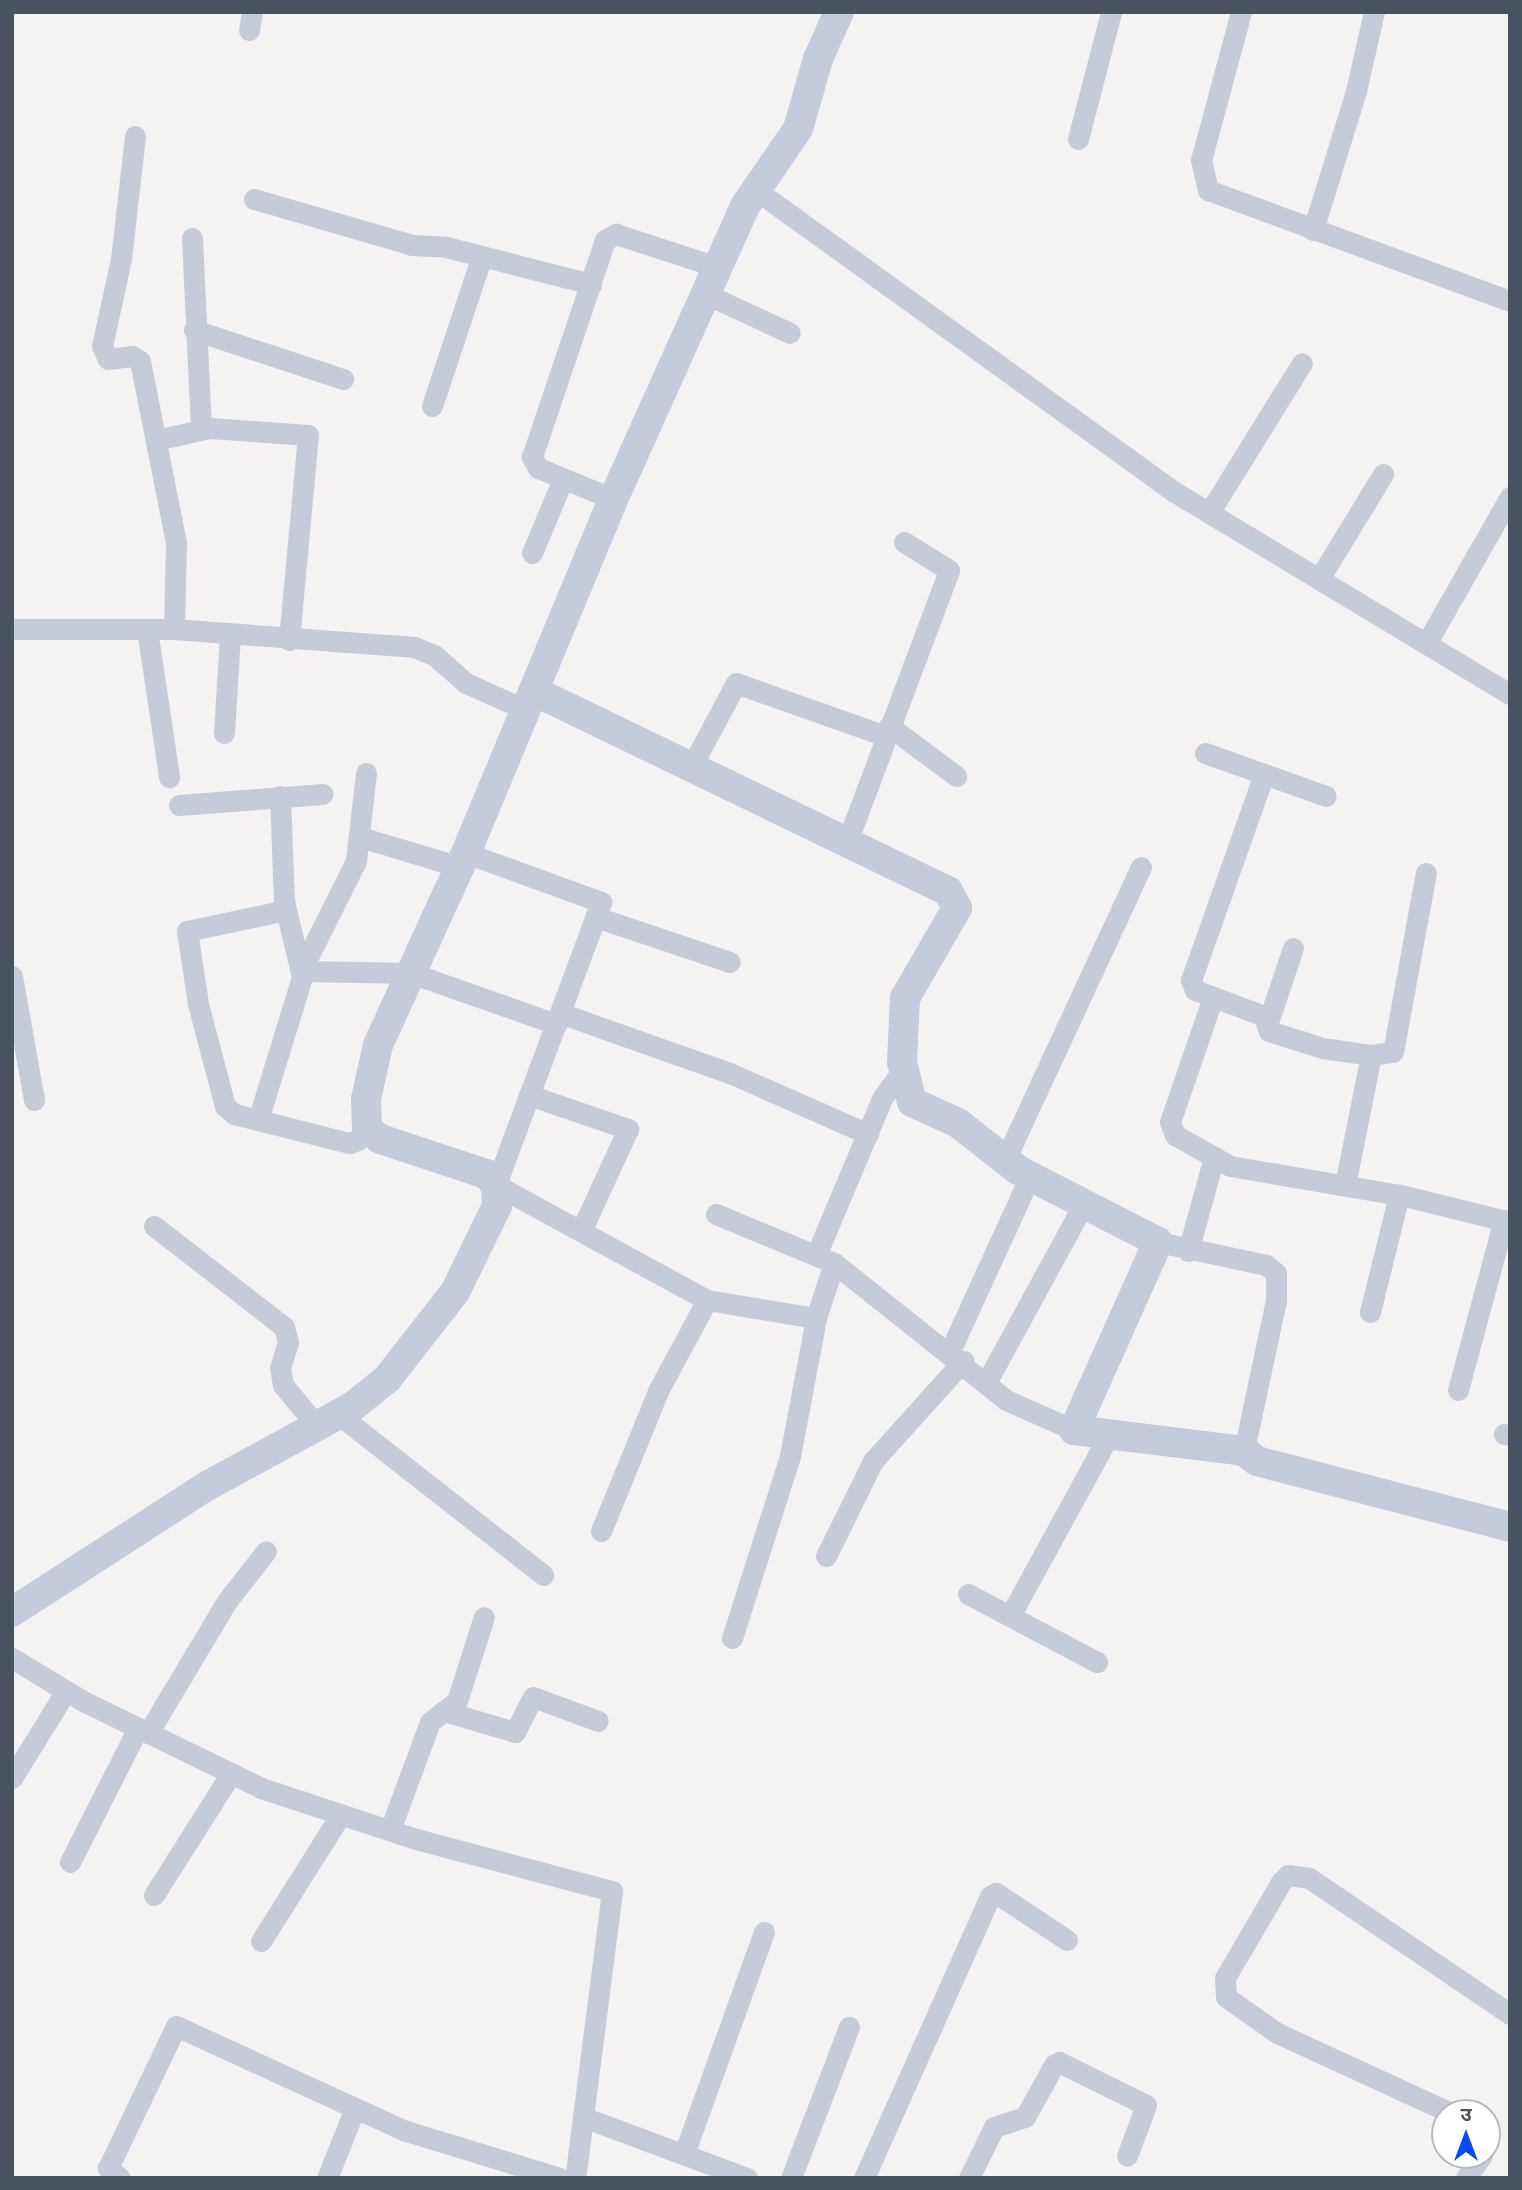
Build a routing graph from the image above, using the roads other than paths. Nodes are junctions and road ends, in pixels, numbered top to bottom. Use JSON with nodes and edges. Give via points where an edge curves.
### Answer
{"nodes":[{"id":1,"x":839,"y":12,"type":"edge"},
{"id":2,"x":1111,"y":12,"type":"edge"},
{"id":3,"x":1241,"y":12,"type":"edge"},
{"id":4,"x":1374,"y":12,"type":"edge"},
{"id":5,"x":135,"y":136,"type":"dead end"},
{"id":6,"x":1078,"y":139,"type":"dead end"},
{"id":7,"x":756,"y":190,"type":"junction"},
{"id":8,"x":254,"y":199,"type":"dead end"},
{"id":9,"x":1313,"y":230,"type":"junction"},
{"id":10,"x":192,"y":238,"type":"dead end"},
{"id":11,"x":482,"y":256,"type":"junction"},
{"id":12,"x":714,"y":281,"type":"junction"},
{"id":13,"x":591,"y":284,"type":"junction"},
{"id":14,"x":1510,"y":301,"type":"edge"},
{"id":15,"x":194,"y":330,"type":"junction"},
{"id":16,"x":790,"y":333,"type":"dead end"},
{"id":17,"x":1302,"y":363,"type":"dead end"},
{"id":18,"x":343,"y":379,"type":"dead end"},
{"id":19,"x":432,"y":406,"type":"dead end"},
{"id":20,"x":201,"y":429,"type":"junction"},
{"id":21,"x":156,"y":440,"type":"junction"},
{"id":22,"x":1383,"y":474,"type":"dead end"},
{"id":23,"x":563,"y":478,"type":"junction"},
{"id":24,"x":1510,"y":497,"type":"edge"},
{"id":25,"x":613,"y":499,"type":"junction"},
{"id":26,"x":1209,"y":513,"type":"junction"},
{"id":27,"x":904,"y":542,"type":"dead end"},
{"id":28,"x":533,"y":553,"type":"dead end"},
{"id":29,"x":1319,"y":579,"type":"junction"},
{"id":30,"x":12,"y":629,"type":"edge"},
{"id":31,"x":147,"y":629,"type":"junction"},
{"id":32,"x":174,"y":629,"type":"junction"},
{"id":33,"x":230,"y":634,"type":"junction"},
{"id":34,"x":289,"y":640,"type":"junction"},
{"id":35,"x":1426,"y":644,"type":"junction"},
{"id":36,"x":1510,"y":694,"type":"edge"},
{"id":37,"x":530,"y":700,"type":"junction"},
{"id":38,"x":887,"y":731,"type":"junction"},
{"id":39,"x":225,"y":733,"type":"dead end"},
{"id":40,"x":1205,"y":752,"type":"dead end"},
{"id":41,"x":691,"y":766,"type":"junction"},
{"id":42,"x":366,"y":773,"type":"dead end"},
{"id":43,"x":1265,"y":774,"type":"junction"},
{"id":44,"x":956,"y":776,"type":"dead end"},
{"id":45,"x":169,"y":777,"type":"dead end"},
{"id":46,"x":323,"y":794,"type":"dead end"},
{"id":47,"x":280,"y":796,"type":"junction"},
{"id":48,"x":1326,"y":796,"type":"dead end"},
{"id":49,"x":179,"y":805,"type":"dead end"},
{"id":50,"x":360,"y":837,"type":"junction"},
{"id":51,"x":847,"y":842,"type":"junction"},
{"id":52,"x":463,"y":860,"type":"junction"},
{"id":53,"x":1141,"y":867,"type":"dead end"},
{"id":54,"x":1426,"y":873,"type":"dead end"},
{"id":55,"x":286,"y":911,"type":"junction"},
{"id":56,"x":596,"y":917,"type":"junction"},
{"id":57,"x":1293,"y":948,"type":"dead end"},
{"id":58,"x":730,"y":962,"type":"dead end"},
{"id":59,"x":301,"y":971,"type":"junction"},
{"id":60,"x":411,"y":973,"type":"junction"},
{"id":61,"x":12,"y":976,"type":"edge"},
{"id":62,"x":1213,"y":997,"type":"junction"},
{"id":63,"x":558,"y":1018,"type":"junction"},
{"id":64,"x":1268,"y":1022,"type":"junction"},
{"id":65,"x":1371,"y":1055,"type":"junction"},
{"id":66,"x":903,"y":1070,"type":"junction"},
{"id":67,"x":529,"y":1095,"type":"junction"},
{"id":68,"x":34,"y":1100,"type":"dead end"},
{"id":69,"x":258,"y":1120,"type":"junction"},
{"id":70,"x":367,"y":1129,"type":"junction"},
{"id":71,"x":868,"y":1134,"type":"junction"},
{"id":72,"x":1214,"y":1157,"type":"junction"},
{"id":73,"x":1005,"y":1160,"type":"junction"},
{"id":74,"x":1030,"y":1176,"type":"junction"},
{"id":75,"x":496,"y":1185,"type":"junction"},
{"id":76,"x":1345,"y":1185,"type":"junction"},
{"id":77,"x":1398,"y":1195,"type":"junction"},
{"id":78,"x":1084,"y":1203,"type":"junction"},
{"id":79,"x":716,"y":1214,"type":"dead end"},
{"id":80,"x":1507,"y":1221,"type":"edge"},
{"id":81,"x":154,"y":1226,"type":"dead end"},
{"id":82,"x":582,"y":1229,"type":"junction"},
{"id":83,"x":1158,"y":1242,"type":"junction"},
{"id":84,"x":1188,"y":1251,"type":"junction"},
{"id":85,"x":825,"y":1258,"type":"junction"},
{"id":86,"x":707,"y":1300,"type":"junction"},
{"id":87,"x":1370,"y":1311,"type":"dead end"},
{"id":88,"x":816,"y":1318,"type":"junction"},
{"id":89,"x":956,"y":1356,"type":"junction"},
{"id":90,"x":986,"y":1383,"type":"junction"},
{"id":91,"x":1458,"y":1390,"type":"dead end"},
{"id":92,"x":328,"y":1420,"type":"junction"},
{"id":93,"x":1074,"y":1430,"type":"junction"},
{"id":94,"x":1109,"y":1435,"type":"junction"},
{"id":95,"x":1244,"y":1451,"type":"junction"},
{"id":96,"x":1510,"y":1527,"type":"edge"},
{"id":97,"x":601,"y":1531,"type":"dead end"},
{"id":98,"x":266,"y":1550,"type":"dead end"},
{"id":99,"x":826,"y":1556,"type":"dead end"},
{"id":100,"x":543,"y":1575,"type":"dead end"},
{"id":101,"x":968,"y":1594,"type":"dead end"},
{"id":102,"x":12,"y":1612,"type":"edge"},
{"id":103,"x":1010,"y":1616,"type":"junction"},
{"id":104,"x":484,"y":1617,"type":"dead end"},
{"id":105,"x":732,"y":1638,"type":"dead end"},
{"id":106,"x":12,"y":1658,"type":"edge"},
{"id":107,"x":1097,"y":1662,"type":"dead end"},
{"id":108,"x":66,"y":1691,"type":"junction"},
{"id":109,"x":444,"y":1711,"type":"junction"},
{"id":110,"x":598,"y":1721,"type":"dead end"},
{"id":111,"x":143,"y":1731,"type":"junction"},
{"id":112,"x":231,"y":1773,"type":"junction"},
{"id":113,"x":12,"y":1778,"type":"edge"},
{"id":114,"x":341,"y":1814,"type":"junction"},
{"id":115,"x":390,"y":1830,"type":"junction"},
{"id":116,"x":70,"y":1861,"type":"dead end"},
{"id":117,"x":155,"y":1895,"type":"dead end"},
{"id":118,"x":764,"y":1932,"type":"dead end"},
{"id":119,"x":261,"y":1941,"type":"dead end"},
{"id":120,"x":1067,"y":1941,"type":"dead end"},
{"id":121,"x":1510,"y":2014,"type":"edge"},
{"id":122,"x":849,"y":2027,"type":"dead end"},
{"id":123,"x":1431,"y":2104,"type":"edge"},
{"id":124,"x":355,"y":2108,"type":"junction"},
{"id":125,"x":583,"y":2117,"type":"junction"},
{"id":126,"x":684,"y":2154,"type":"junction"},
{"id":127,"x":1127,"y":2156,"type":"dead end"},
{"id":128,"x":704,"y":2170,"type":"edge"},
{"id":129,"x":120,"y":2178,"type":"edge"},
{"id":130,"x":327,"y":2178,"type":"edge"},
{"id":131,"x":560,"y":2178,"type":"edge"},
{"id":132,"x":575,"y":2178,"type":"edge"},
{"id":133,"x":747,"y":2178,"type":"edge"},
{"id":134,"x":791,"y":2178,"type":"edge"},
{"id":135,"x":864,"y":2178,"type":"edge"},
{"id":136,"x":969,"y":2178,"type":"edge"}],
"edges":[{"from":1,"to":7,"type":"street","via":[[818,59],[798,129]]},
{"from":2,"to":6,"type":"street"},
{"from":3,"to":9,"type":"street","via":[[1201,160],[1202,179],[1208,190]]},
{"from":4,"to":9,"type":"street","via":[[1356,92]]},
{"from":5,"to":21,"type":"street","via":[[121,259],[102,346],[108,359],[132,356],[140,361]]},
{"from":7,"to":12,"type":"street"},
{"from":7,"to":26,"type":"street"},
{"from":8,"to":11,"type":"street","via":[[412,245]]},
{"from":9,"to":14,"type":"street"},
{"from":10,"to":15,"type":"street"},
{"from":11,"to":13,"type":"street"},
{"from":11,"to":19,"type":"street"},
{"from":12,"to":13,"type":"street","via":[[617,234],[605,240]]},
{"from":12,"to":16,"type":"street"},
{"from":12,"to":25,"type":"street"},
{"from":13,"to":23,"type":"street","via":[[533,457],[538,468]]},
{"from":15,"to":18,"type":"street"},
{"from":15,"to":20,"type":"street"},
{"from":17,"to":26,"type":"street"},
{"from":20,"to":21,"type":"street"},
{"from":20,"to":34,"type":"street","via":[[304,433],[310,439]]},
{"from":21,"to":32,"type":"street","via":[[176,542]]},
{"from":22,"to":29,"type":"street"},
{"from":23,"to":25,"type":"street"},
{"from":23,"to":28,"type":"street"},
{"from":24,"to":35,"type":"street"},
{"from":25,"to":37,"type":"street"},
{"from":26,"to":29,"type":"street"},
{"from":27,"to":38,"type":"street","via":[[949,570]]},
{"from":29,"to":35,"type":"street"},
{"from":30,"to":31,"type":"street"},
{"from":31,"to":32,"type":"street"},
{"from":31,"to":45,"type":"street"},
{"from":32,"to":33,"type":"street"},
{"from":33,"to":34,"type":"street"},
{"from":33,"to":39,"type":"street"},
{"from":34,"to":37,"type":"street","via":[[423,649],[466,682]]},
{"from":35,"to":36,"type":"street"},
{"from":37,"to":41,"type":"street"},
{"from":37,"to":52,"type":"street"},
{"from":38,"to":41,"type":"street","via":[[736,683]]},
{"from":38,"to":44,"type":"street"},
{"from":38,"to":51,"type":"street"},
{"from":40,"to":43,"type":"street"},
{"from":41,"to":51,"type":"street"},
{"from":42,"to":50,"type":"street"},
{"from":43,"to":48,"type":"street"},
{"from":43,"to":62,"type":"street","via":[[1191,980],[1195,990]]},
{"from":46,"to":47,"type":"street"},
{"from":47,"to":49,"type":"street"},
{"from":47,"to":55,"type":"street"},
{"from":50,"to":52,"type":"street"},
{"from":50,"to":59,"type":"street","via":[[350,876]]},
{"from":51,"to":66,"type":"street","via":[[948,891],[957,908],[905,998]]},
{"from":52,"to":56,"type":"street","via":[[601,902]]},
{"from":52,"to":60,"type":"street"},
{"from":53,"to":73,"type":"street"},
{"from":54,"to":65,"type":"street","via":[[1397,1044],[1393,1052]]},
{"from":55,"to":59,"type":"street"},
{"from":55,"to":69,"type":"street","via":[[194,927],[185,938],[225,1106],[234,1114]]},
{"from":56,"to":58,"type":"street"},
{"from":56,"to":63,"type":"street"},
{"from":57,"to":64,"type":"street"},
{"from":59,"to":60,"type":"street"},
{"from":59,"to":69,"type":"street"},
{"from":60,"to":63,"type":"street"},
{"from":60,"to":70,"type":"street","via":[[378,1045],[366,1099]]},
{"from":61,"to":68,"type":"street"},
{"from":62,"to":64,"type":"street","via":[[1264,1016]]},
{"from":62,"to":72,"type":"street","via":[[1170,1129]]},
{"from":63,"to":67,"type":"street"},
{"from":63,"to":71,"type":"street","via":[[732,1074]]},
{"from":64,"to":65,"type":"street","via":[[1269,1031],[1323,1048]]},
{"from":65,"to":76,"type":"street"},
{"from":66,"to":71,"type":"street","via":[[883,1098]]},
{"from":66,"to":73,"type":"street","via":[[912,1102],[958,1123]]},
{"from":67,"to":75,"type":"street"},
{"from":67,"to":82,"type":"street","via":[[628,1129]]},
{"from":69,"to":70,"type":"street","via":[[349,1143]]},
{"from":70,"to":75,"type":"street","via":[[380,1139],[486,1174]]},
{"from":71,"to":85,"type":"street"},
{"from":72,"to":76,"type":"street","via":[[1230,1166]]},
{"from":72,"to":84,"type":"street"},
{"from":73,"to":74,"type":"street"},
{"from":74,"to":78,"type":"street"},
{"from":74,"to":89,"type":"street"},
{"from":75,"to":82,"type":"street"},
{"from":75,"to":92,"type":"street","via":[[497,1206],[455,1292],[387,1379]]},
{"from":76,"to":77,"type":"street"},
{"from":77,"to":80,"type":"street"},
{"from":77,"to":87,"type":"street"},
{"from":78,"to":83,"type":"street"},
{"from":78,"to":90,"type":"street"},
{"from":79,"to":85,"type":"street"},
{"from":80,"to":91,"type":"street"},
{"from":81,"to":92,"type":"street","via":[[284,1327],[288,1342],[280,1368],[283,1385]]},
{"from":82,"to":86,"type":"street"},
{"from":83,"to":84,"type":"street"},
{"from":83,"to":93,"type":"street"},
{"from":84,"to":95,"type":"street","via":[[1266,1265],[1276,1273],[1276,1300]]},
{"from":85,"to":88,"type":"street"},
{"from":85,"to":89,"type":"street"},
{"from":86,"to":88,"type":"street"},
{"from":86,"to":97,"type":"street","via":[[658,1391]]},
{"from":88,"to":105,"type":"street","via":[[790,1456]]},
{"from":89,"to":90,"type":"street"},
{"from":89,"to":99,"type":"street","via":[[873,1461]]},
{"from":90,"to":93,"type":"street","via":[[1015,1405]]},
{"from":92,"to":100,"type":"street"},
{"from":92,"to":102,"type":"street","via":[[207,1486]]},
{"from":93,"to":94,"type":"street"},
{"from":94,"to":95,"type":"street"},
{"from":94,"to":103,"type":"street"},
{"from":95,"to":96,"type":"street","via":[[1257,1461]]},
{"from":98,"to":111,"type":"street"},
{"from":101,"to":103,"type":"street"},
{"from":103,"to":107,"type":"street"},
{"from":104,"to":109,"type":"street","via":[[457,1701]]},
{"from":106,"to":108,"type":"street"},
{"from":108,"to":111,"type":"street"},
{"from":108,"to":113,"type":"street"},
{"from":109,"to":110,"type":"street","via":[[515,1732],[533,1697]]},
{"from":109,"to":115,"type":"street","via":[[430,1723]]},
{"from":111,"to":112,"type":"street"},
{"from":111,"to":116,"type":"street"},
{"from":112,"to":114,"type":"street"},
{"from":112,"to":117,"type":"street"},
{"from":114,"to":115,"type":"street"},
{"from":114,"to":119,"type":"street"},
{"from":115,"to":125,"type":"street","via":[[612,1891]]},
{"from":118,"to":126,"type":"street"},
{"from":120,"to":135,"type":"street","via":[[996,1893],[990,1896]]},
{"from":121,"to":123,"type":"street","via":[[1298,1875],[1288,1875],[1281,1882],[1222,1989],[1235,2006],[1277,2033]]},
{"from":122,"to":134,"type":"street"},
{"from":124,"to":129,"type":"street","via":[[176,2026],[108,2168]]},
{"from":124,"to":130,"type":"street"},
{"from":124,"to":131,"type":"street","via":[[403,2130]]},
{"from":125,"to":126,"type":"street"},
{"from":125,"to":132,"type":"street"},
{"from":126,"to":128,"type":"street"},
{"from":127,"to":136,"type":"street","via":[[1146,2105],[1059,2062],[1025,2117],[994,2127]]},
{"from":128,"to":133,"type":"street"}]}
